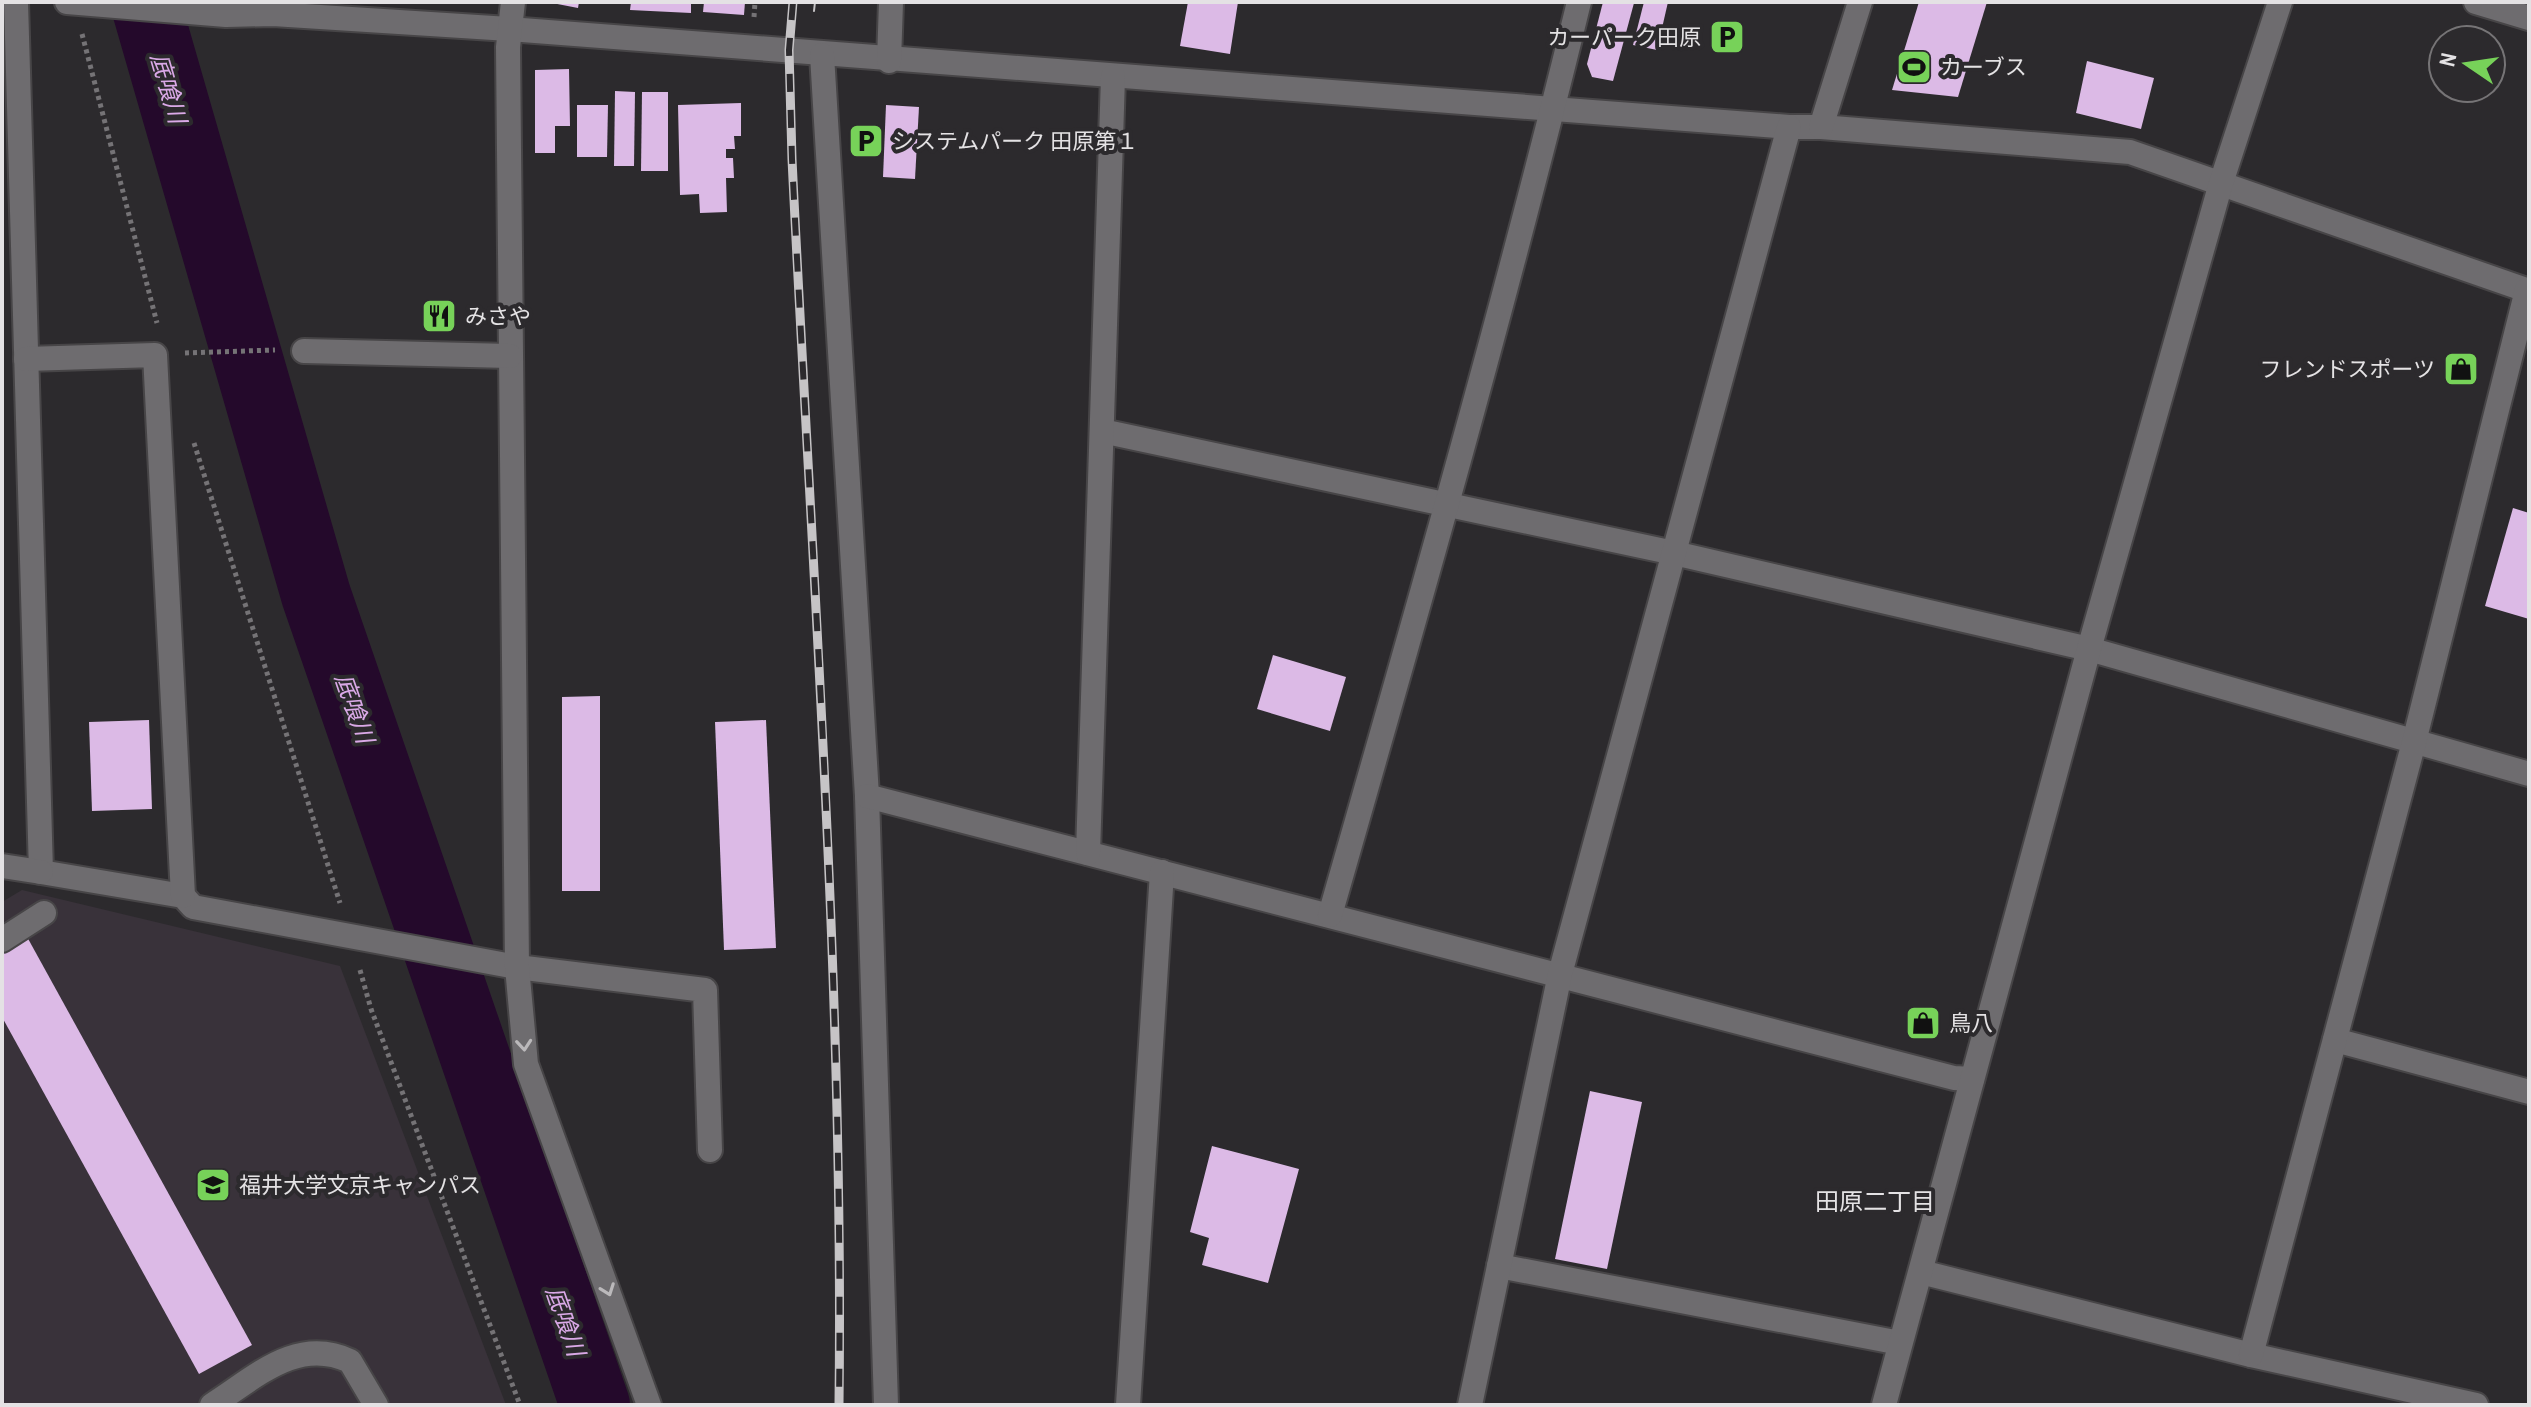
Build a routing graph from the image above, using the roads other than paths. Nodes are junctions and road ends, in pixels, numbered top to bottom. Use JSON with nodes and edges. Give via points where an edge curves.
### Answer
{"nodes":[{"id":1,"x":16,"y":2,"type":"edge"},
{"id":2,"x":513,"y":2,"type":"edge"},
{"id":3,"x":891,"y":2,"type":"edge"},
{"id":4,"x":1579,"y":2,"type":"edge"},
{"id":5,"x":1860,"y":2,"type":"edge"},
{"id":6,"x":2280,"y":2,"type":"edge"},
{"id":7,"x":2476,"y":2,"type":"edge"},
{"id":8,"x":77,"y":3,"type":"edge"},
{"id":9,"x":274,"y":8,"type":"edge"},
{"id":10,"x":2529,"y":18,"type":"edge"},
{"id":11,"x":509,"y":29,"type":"junction"},
{"id":12,"x":822,"y":55,"type":"junction"},
{"id":13,"x":889,"y":61,"type":"junction"},
{"id":14,"x":1113,"y":77,"type":"junction"},
{"id":15,"x":1553,"y":109,"type":"junction"},
{"id":16,"x":1789,"y":127,"type":"junction"},
{"id":17,"x":1821,"y":127,"type":"junction"},
{"id":18,"x":2221,"y":183,"type":"junction"},
{"id":19,"x":2528,"y":291,"type":"edge"},
{"id":20,"x":304,"y":351,"type":"dead end"},
{"id":21,"x":510,"y":356,"type":"junction"},
{"id":22,"x":26,"y":359,"type":"junction"},
{"id":23,"x":1102,"y":431,"type":"junction"},
{"id":24,"x":1447,"y":505,"type":"junction"},
{"id":25,"x":1674,"y":553,"type":"junction"},
{"id":26,"x":2089,"y":649,"type":"junction"},
{"id":27,"x":2414,"y":742,"type":"junction"},
{"id":28,"x":2529,"y":774,"type":"edge"},
{"id":29,"x":867,"y":796,"type":"junction"},
{"id":30,"x":1088,"y":853,"type":"junction"},
{"id":31,"x":2,"y":866,"type":"edge"},
{"id":32,"x":41,"y":872,"type":"junction"},
{"id":33,"x":1162,"y":872,"type":"junction"},
{"id":34,"x":183,"y":896,"type":"junction"},
{"id":35,"x":44,"y":913,"type":"dead end"},
{"id":36,"x":1330,"y":915,"type":"junction"},
{"id":37,"x":2,"y":940,"type":"edge"},
{"id":38,"x":517,"y":967,"type":"junction"},
{"id":39,"x":1560,"y":974,"type":"junction"},
{"id":40,"x":2335,"y":1040,"type":"junction"},
{"id":41,"x":1972,"y":1079,"type":"junction"},
{"id":42,"x":2529,"y":1092,"type":"edge"},
{"id":43,"x":710,"y":1150,"type":"dead end"},
{"id":44,"x":1499,"y":1266,"type":"junction"},
{"id":45,"x":1921,"y":1272,"type":"junction"},
{"id":46,"x":1900,"y":1343,"type":"junction"},
{"id":47,"x":2251,"y":1355,"type":"junction"},
{"id":48,"x":2373,"y":1393,"type":"edge"},
{"id":49,"x":212,"y":1405,"type":"edge"},
{"id":50,"x":376,"y":1405,"type":"edge"},
{"id":51,"x":649,"y":1405,"type":"edge"},
{"id":52,"x":886,"y":1405,"type":"edge"},
{"id":53,"x":1128,"y":1405,"type":"edge"},
{"id":54,"x":1470,"y":1405,"type":"edge"},
{"id":55,"x":1884,"y":1405,"type":"edge"},
{"id":56,"x":2476,"y":1405,"type":"edge"}],
"edges":[{"from":1,"to":22,"type":"street"},
{"from":2,"to":11,"type":"street"},
{"from":3,"to":13,"type":"street"},
{"from":4,"to":15,"type":"street"},
{"from":5,"to":17,"type":"street"},
{"from":6,"to":18,"type":"street"},
{"from":7,"to":10,"type":"street"},
{"from":8,"to":9,"type":"street","via":[[190,12]]},
{"from":9,"to":11,"type":"street"},
{"from":11,"to":12,"type":"street"},
{"from":11,"to":21,"type":"street"},
{"from":12,"to":13,"type":"street"},
{"from":12,"to":29,"type":"street"},
{"from":13,"to":14,"type":"street"},
{"from":14,"to":15,"type":"street"},
{"from":14,"to":23,"type":"street"},
{"from":15,"to":16,"type":"street"},
{"from":15,"to":24,"type":"street"},
{"from":16,"to":17,"type":"street"},
{"from":16,"to":25,"type":"street"},
{"from":17,"to":18,"type":"street","via":[[2105,147]]},
{"from":18,"to":19,"type":"street"},
{"from":18,"to":26,"type":"street"},
{"from":19,"to":27,"type":"street"},
{"from":20,"to":21,"type":"street"},
{"from":21,"to":38,"type":"street"},
{"from":22,"to":32,"type":"street"},
{"from":22,"to":34,"type":"street","via":[[155,355]]},
{"from":23,"to":24,"type":"street"},
{"from":23,"to":30,"type":"street"},
{"from":24,"to":25,"type":"street"},
{"from":24,"to":36,"type":"street"},
{"from":25,"to":26,"type":"street"},
{"from":25,"to":39,"type":"street"},
{"from":26,"to":27,"type":"street"},
{"from":26,"to":41,"type":"street"},
{"from":27,"to":28,"type":"street"},
{"from":27,"to":40,"type":"street"},
{"from":29,"to":30,"type":"street"},
{"from":29,"to":52,"type":"street"},
{"from":30,"to":33,"type":"street"},
{"from":31,"to":32,"type":"street"},
{"from":32,"to":34,"type":"street"},
{"from":33,"to":36,"type":"street"},
{"from":33,"to":53,"type":"street"},
{"from":34,"to":38,"type":"street","via":[[193,907]]},
{"from":35,"to":37,"type":"street"},
{"from":36,"to":39,"type":"street"},
{"from":38,"to":43,"type":"street","via":[[705,990]]},
{"from":38,"to":51,"type":"street","one_way":true,"via":[[526,1064]]},
{"from":39,"to":41,"type":"street"},
{"from":39,"to":44,"type":"street"},
{"from":40,"to":42,"type":"street"},
{"from":40,"to":47,"type":"street"},
{"from":41,"to":45,"type":"street"},
{"from":44,"to":46,"type":"street"},
{"from":44,"to":54,"type":"street"},
{"from":45,"to":46,"type":"street"},
{"from":45,"to":47,"type":"street"},
{"from":46,"to":55,"type":"street"},
{"from":47,"to":48,"type":"street"},
{"from":48,"to":56,"type":"street"},
{"from":49,"to":50,"type":"street","via":[[284,1359],[317,1351],[350,1361]]}]}
